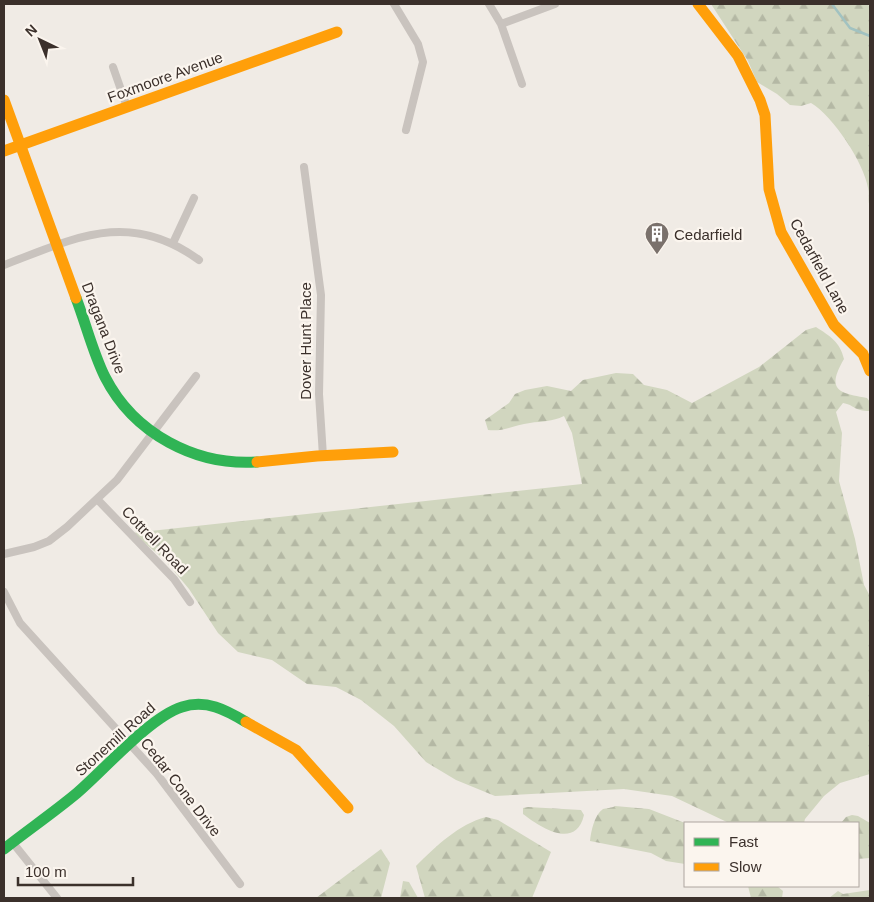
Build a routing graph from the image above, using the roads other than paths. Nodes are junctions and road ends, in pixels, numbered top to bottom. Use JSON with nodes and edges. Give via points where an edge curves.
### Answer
{"nodes":[{"id":1,"x":394,"y":4,"type":"edge"},
{"id":2,"x":489,"y":4,"type":"edge"},
{"id":3,"x":555,"y":4,"type":"edge"},
{"id":4,"x":698,"y":4,"type":"edge"},
{"id":5,"x":501,"y":24,"type":"junction"},
{"id":6,"x":337,"y":32,"type":"dead end"},
{"id":7,"x":113,"y":68,"type":"dead end"},
{"id":8,"x":522,"y":84,"type":"dead end"},
{"id":9,"x":4,"y":100,"type":"edge"},
{"id":10,"x":126,"y":106,"type":"junction"},
{"id":11,"x":406,"y":130,"type":"dead end"},
{"id":12,"x":20,"y":145,"type":"junction"},
{"id":13,"x":4,"y":151,"type":"edge"},
{"id":14,"x":304,"y":167,"type":"dead end"},
{"id":15,"x":194,"y":198,"type":"dead end"},
{"id":16,"x":173,"y":243,"type":"junction"},
{"id":17,"x":56,"y":245,"type":"junction"},
{"id":18,"x":199,"y":260,"type":"dead end"},
{"id":19,"x":4,"y":265,"type":"edge"},
{"id":20,"x":870,"y":371,"type":"edge"},
{"id":21,"x":196,"y":376,"type":"dead end"},
{"id":22,"x":153,"y":433,"type":"junction"},
{"id":23,"x":393,"y":452,"type":"dead end"},
{"id":24,"x":323,"y":456,"type":"junction"},
{"id":25,"x":97,"y":499,"type":"junction"},
{"id":26,"x":4,"y":554,"type":"edge"},
{"id":27,"x":4,"y":592,"type":"edge"},
{"id":28,"x":190,"y":602,"type":"dead end"},
{"id":29,"x":130,"y":744,"type":"junction"},
{"id":30,"x":348,"y":808,"type":"dead end"},
{"id":31,"x":8,"y":846,"type":"edge"},
{"id":32,"x":240,"y":884,"type":"dead end"},
{"id":33,"x":57,"y":898,"type":"edge"}],
"edges":[{"from":1,"to":11,"type":"street","via":[[418,44],[423,62]]},
{"from":2,"to":5,"type":"street"},
{"from":3,"to":5,"type":"street"},
{"from":4,"to":20,"type":"street","name":"Cedarfield Lane","via":[[735,53],[760,99],[765,115],[771,200],[783,238],[834,325],[863,354]]},
{"from":5,"to":8,"type":"street"},
{"from":6,"to":10,"type":"street","name":"Foxmoore Avenue"},
{"from":7,"to":10,"type":"street"},
{"from":9,"to":12,"type":"street","name":"Dragana Drive"},
{"from":10,"to":12,"type":"street","name":"Foxmoore Avenue"},
{"from":12,"to":13,"type":"street","name":"Foxmoore Avenue"},
{"from":12,"to":17,"type":"street","name":"Dragana Drive"},
{"from":14,"to":24,"type":"street","name":"Dover Hunt Place","via":[[321,296],[319,403]]},
{"from":15,"to":16,"type":"street"},
{"from":16,"to":17,"type":"street","via":[[147,235],[117,232],[94,234]]},
{"from":16,"to":18,"type":"street"},
{"from":17,"to":19,"type":"street"},
{"from":17,"to":22,"type":"street","name":"Dragana Drive","via":[[105,377],[128,411]]},
{"from":21,"to":22,"type":"street"},
{"from":22,"to":24,"type":"street","name":"Dragana Drive","via":[[187,452],[218,461],[254,462]]},
{"from":22,"to":25,"type":"street","via":[[117,480]]},
{"from":23,"to":24,"type":"street","name":"Dragana Drive"},
{"from":25,"to":26,"type":"street","via":[[49,540]]},
{"from":25,"to":28,"type":"street","name":"Cottrell Road","via":[[174,579]]},
{"from":27,"to":29,"type":"street","name":"Cedar Cone Drive","via":[[20,623],[34,640]]},
{"from":29,"to":30,"type":"street","name":"Stonemill Road","via":[[158,720],[181,706],[209,704],[222,707],[296,750]]},
{"from":29,"to":31,"type":"street","name":"Stonemill Road","via":[[78,793]]},
{"from":29,"to":32,"type":"street","name":"Cedar Cone Drive","via":[[157,774]]},
{"from":31,"to":33,"type":"street"}]}
